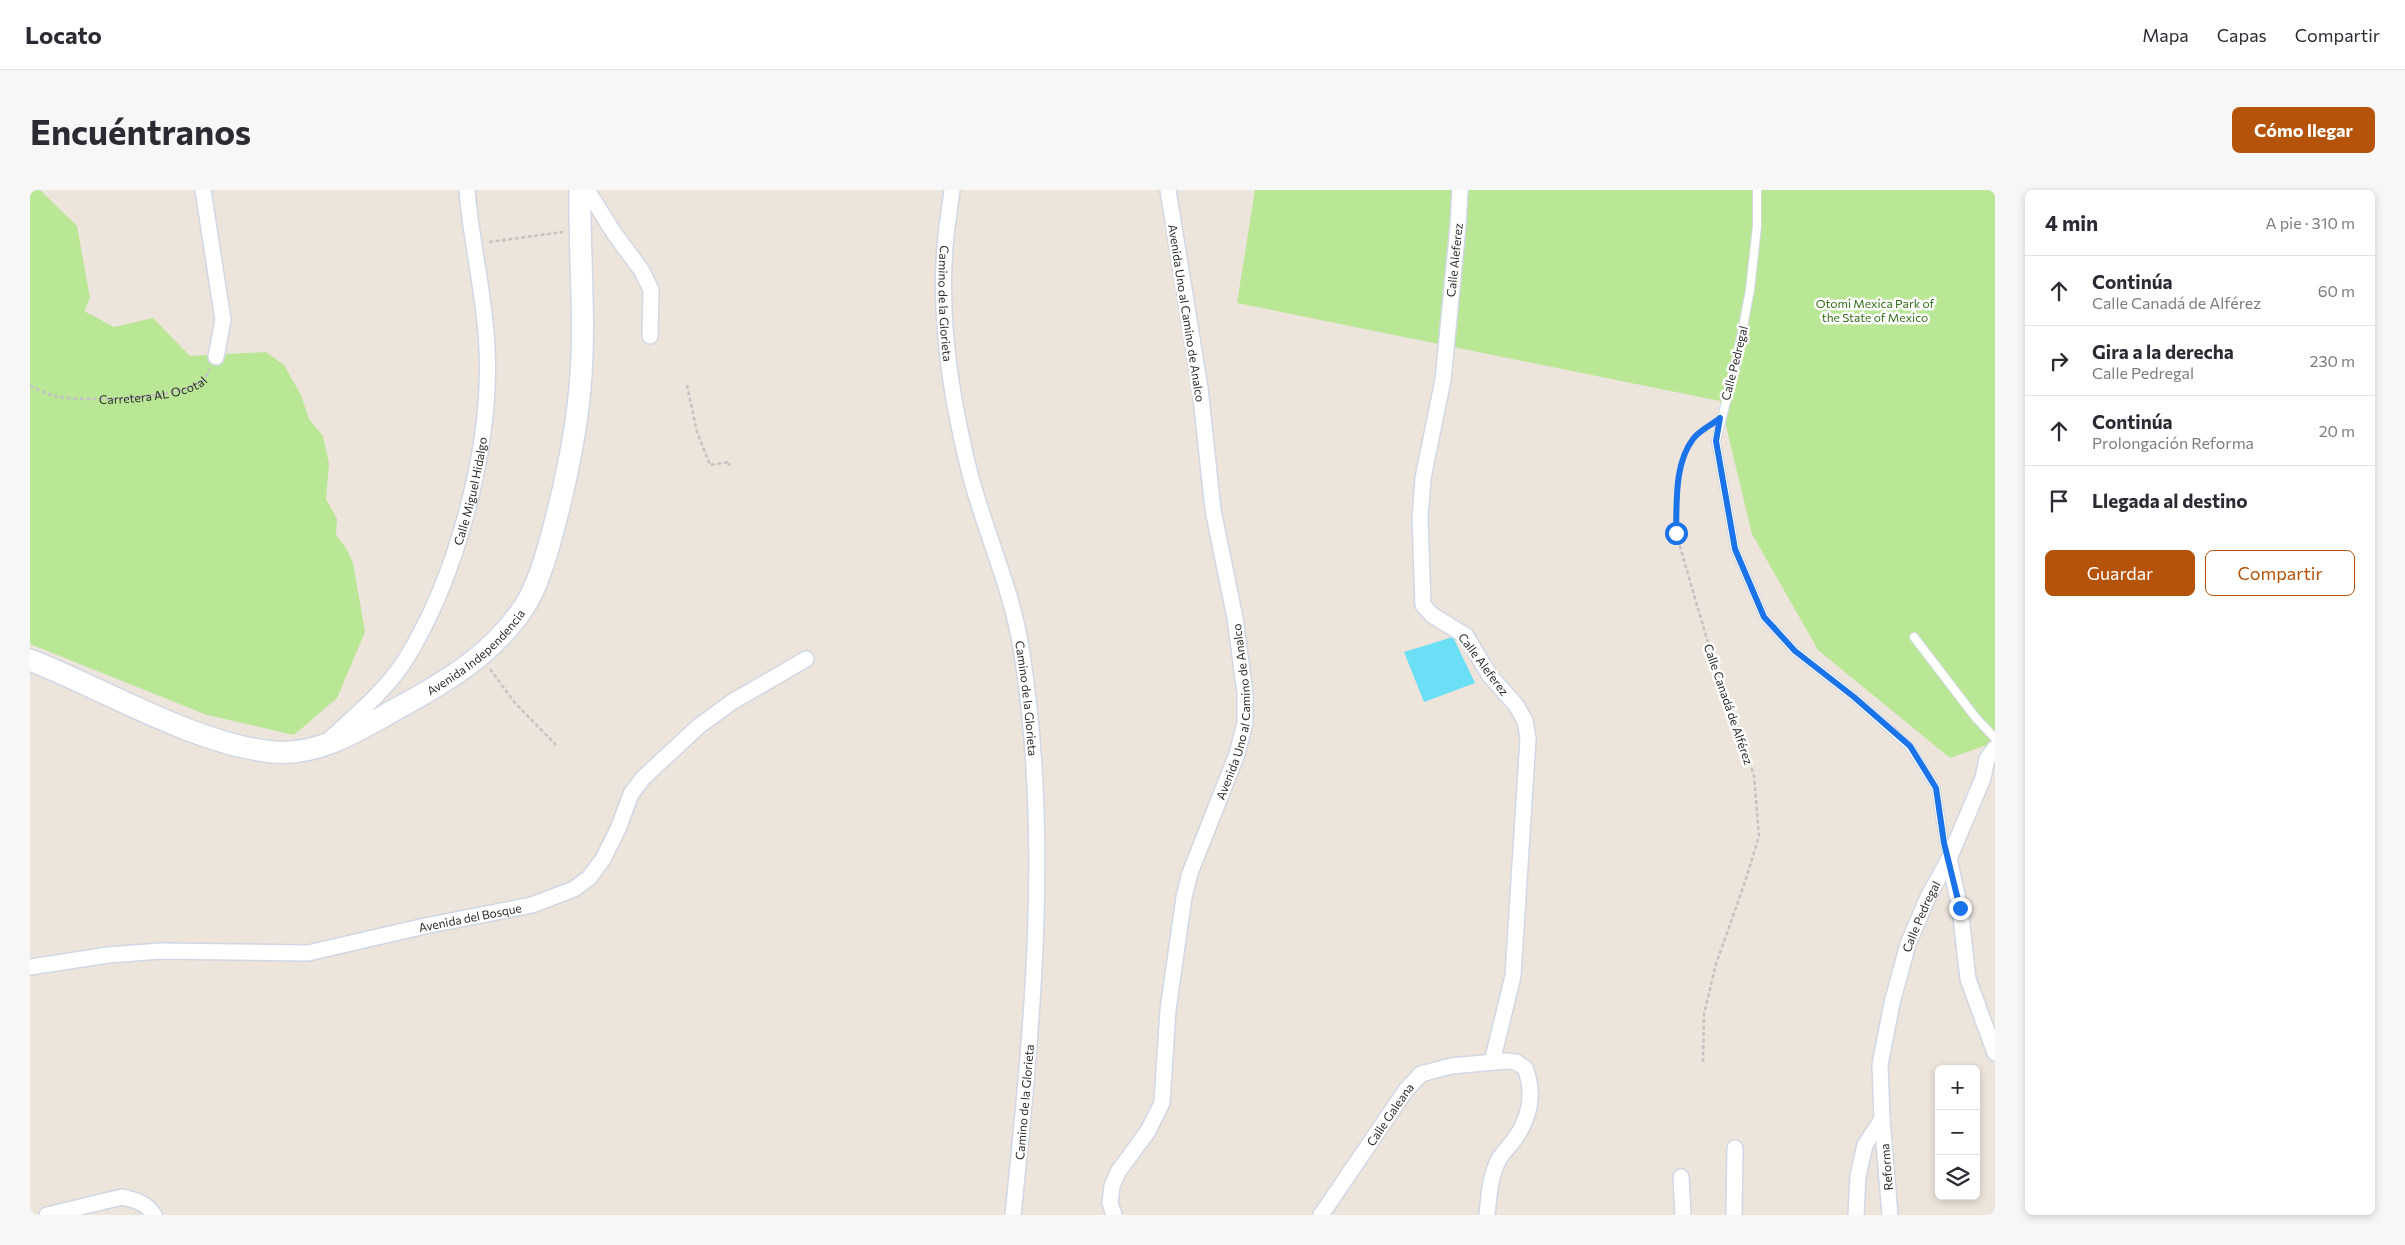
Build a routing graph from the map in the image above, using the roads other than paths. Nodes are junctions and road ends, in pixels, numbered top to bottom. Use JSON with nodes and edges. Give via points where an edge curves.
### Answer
{"nodes":[{"id":1,"x":203,"y":190,"type":"edge"},
{"id":2,"x":467,"y":190,"type":"edge"},
{"id":3,"x":580,"y":190,"type":"edge"},
{"id":4,"x":587,"y":190,"type":"edge"},
{"id":5,"x":952,"y":190,"type":"edge"},
{"id":6,"x":1168,"y":190,"type":"edge"},
{"id":7,"x":1460,"y":190,"type":"edge"},
{"id":8,"x":1757,"y":190,"type":"edge"},
{"id":9,"x":650,"y":336,"type":"dead end"},
{"id":10,"x":216,"y":357,"type":"road end"},
{"id":11,"x":1914,"y":637,"type":"dead end"},
{"id":12,"x":806,"y":659,"type":"dead end"},
{"id":13,"x":30,"y":660,"type":"edge"},
{"id":14,"x":1995,"y":738,"type":"edge"},
{"id":15,"x":320,"y":747,"type":"junction"},
{"id":16,"x":1995,"y":748,"type":"edge"},
{"id":17,"x":1949,"y":859,"type":"junction"},
{"id":18,"x":30,"y":967,"type":"edge"},
{"id":19,"x":1995,"y":1053,"type":"edge"},
{"id":20,"x":1492,"y":1062,"type":"junction"},
{"id":21,"x":1882,"y":1119,"type":"junction"},
{"id":22,"x":1735,"y":1148,"type":"dead end"},
{"id":23,"x":1681,"y":1177,"type":"dead end"},
{"id":24,"x":47,"y":1215,"type":"edge"},
{"id":25,"x":154,"y":1215,"type":"edge"},
{"id":26,"x":1013,"y":1215,"type":"edge"},
{"id":27,"x":1114,"y":1215,"type":"edge"},
{"id":28,"x":1321,"y":1215,"type":"edge"},
{"id":29,"x":1487,"y":1215,"type":"edge"},
{"id":30,"x":1682,"y":1215,"type":"edge"},
{"id":31,"x":1734,"y":1215,"type":"edge"},
{"id":32,"x":1856,"y":1215,"type":"edge"},
{"id":33,"x":1890,"y":1215,"type":"edge"}],
"edges":[{"from":1,"to":10,"type":"street","name":"Carretera AL Ocotal","via":[[223,320]]},
{"from":2,"to":15,"type":"street","name":"Calle Miguel Hidalgo","via":[[487,348],[485,405],[477,467],[461,536],[437,597],[404,661],[375,699]]},
{"from":3,"to":15,"type":"street","name":"Avenida Independencia","via":[[580,387],[570,460],[548,549],[525,606],[480,656],[440,686],[352,734]]},
{"from":4,"to":9,"type":"street","via":[[642,271],[651,290]]},
{"from":5,"to":26,"type":"street","name":"Camino de la Glorieta","via":[[945,247],[946,347],[970,472],[1010,594],[1022,653],[1037,780],[1038,854],[1028,1062]]},
{"from":6,"to":27,"type":"street","name":"Avenida Uno al Camino de Analco","via":[[1200,388],[1212,510],[1236,628],[1245,693],[1245,723],[1237,754],[1190,873],[1184,897],[1168,1010],[1162,1103],[1112,1186],[1110,1203]]},
{"from":7,"to":20,"type":"street","name":"Calle Aleferez","via":[[1443,380],[1423,478],[1421,581],[1423,605],[1466,636],[1490,676],[1516,705],[1525,721],[1528,738],[1513,976]]},
{"from":8,"to":17,"type":"lane","name":"Calle Pedregal","via":[[1757,226],[1750,290],[1716,441],[1735,549],[1764,617],[1795,651],[1910,746],[1936,788]]},
{"from":11,"to":14,"type":"lane"},
{"from":12,"to":18,"type":"street","name":"Avenida del Bosque","via":[[732,702],[699,726],[643,778],[631,794],[603,859],[589,878],[574,890],[532,905],[308,953],[160,952],[108,955]]},
{"from":13,"to":15,"type":"street","name":"Avenida Independencia","via":[[210,737],[273,752]]},
{"from":16,"to":17,"type":"street","via":[[1987,759]]},
{"from":17,"to":19,"type":"street","via":[[1960,908],[1968,979]]},
{"from":17,"to":21,"type":"street","name":"Calle Pedregal","via":[[1908,944],[1892,1003],[1880,1065]]},
{"from":20,"to":28,"type":"street","name":"Calle Galeana","via":[[1451,1066],[1421,1074],[1406,1090]]},
{"from":20,"to":29,"type":"street","name":"Calle Galeana","via":[[1516,1062],[1525,1068],[1532,1091],[1521,1126],[1494,1172]]},
{"from":21,"to":32,"type":"street","via":[[1865,1145],[1858,1176]]},
{"from":21,"to":33,"type":"street","name":"Reforma"},
{"from":22,"to":31,"type":"street"},
{"from":23,"to":30,"type":"street"},
{"from":24,"to":25,"type":"street","via":[[122,1197],[148,1206]]}]}
